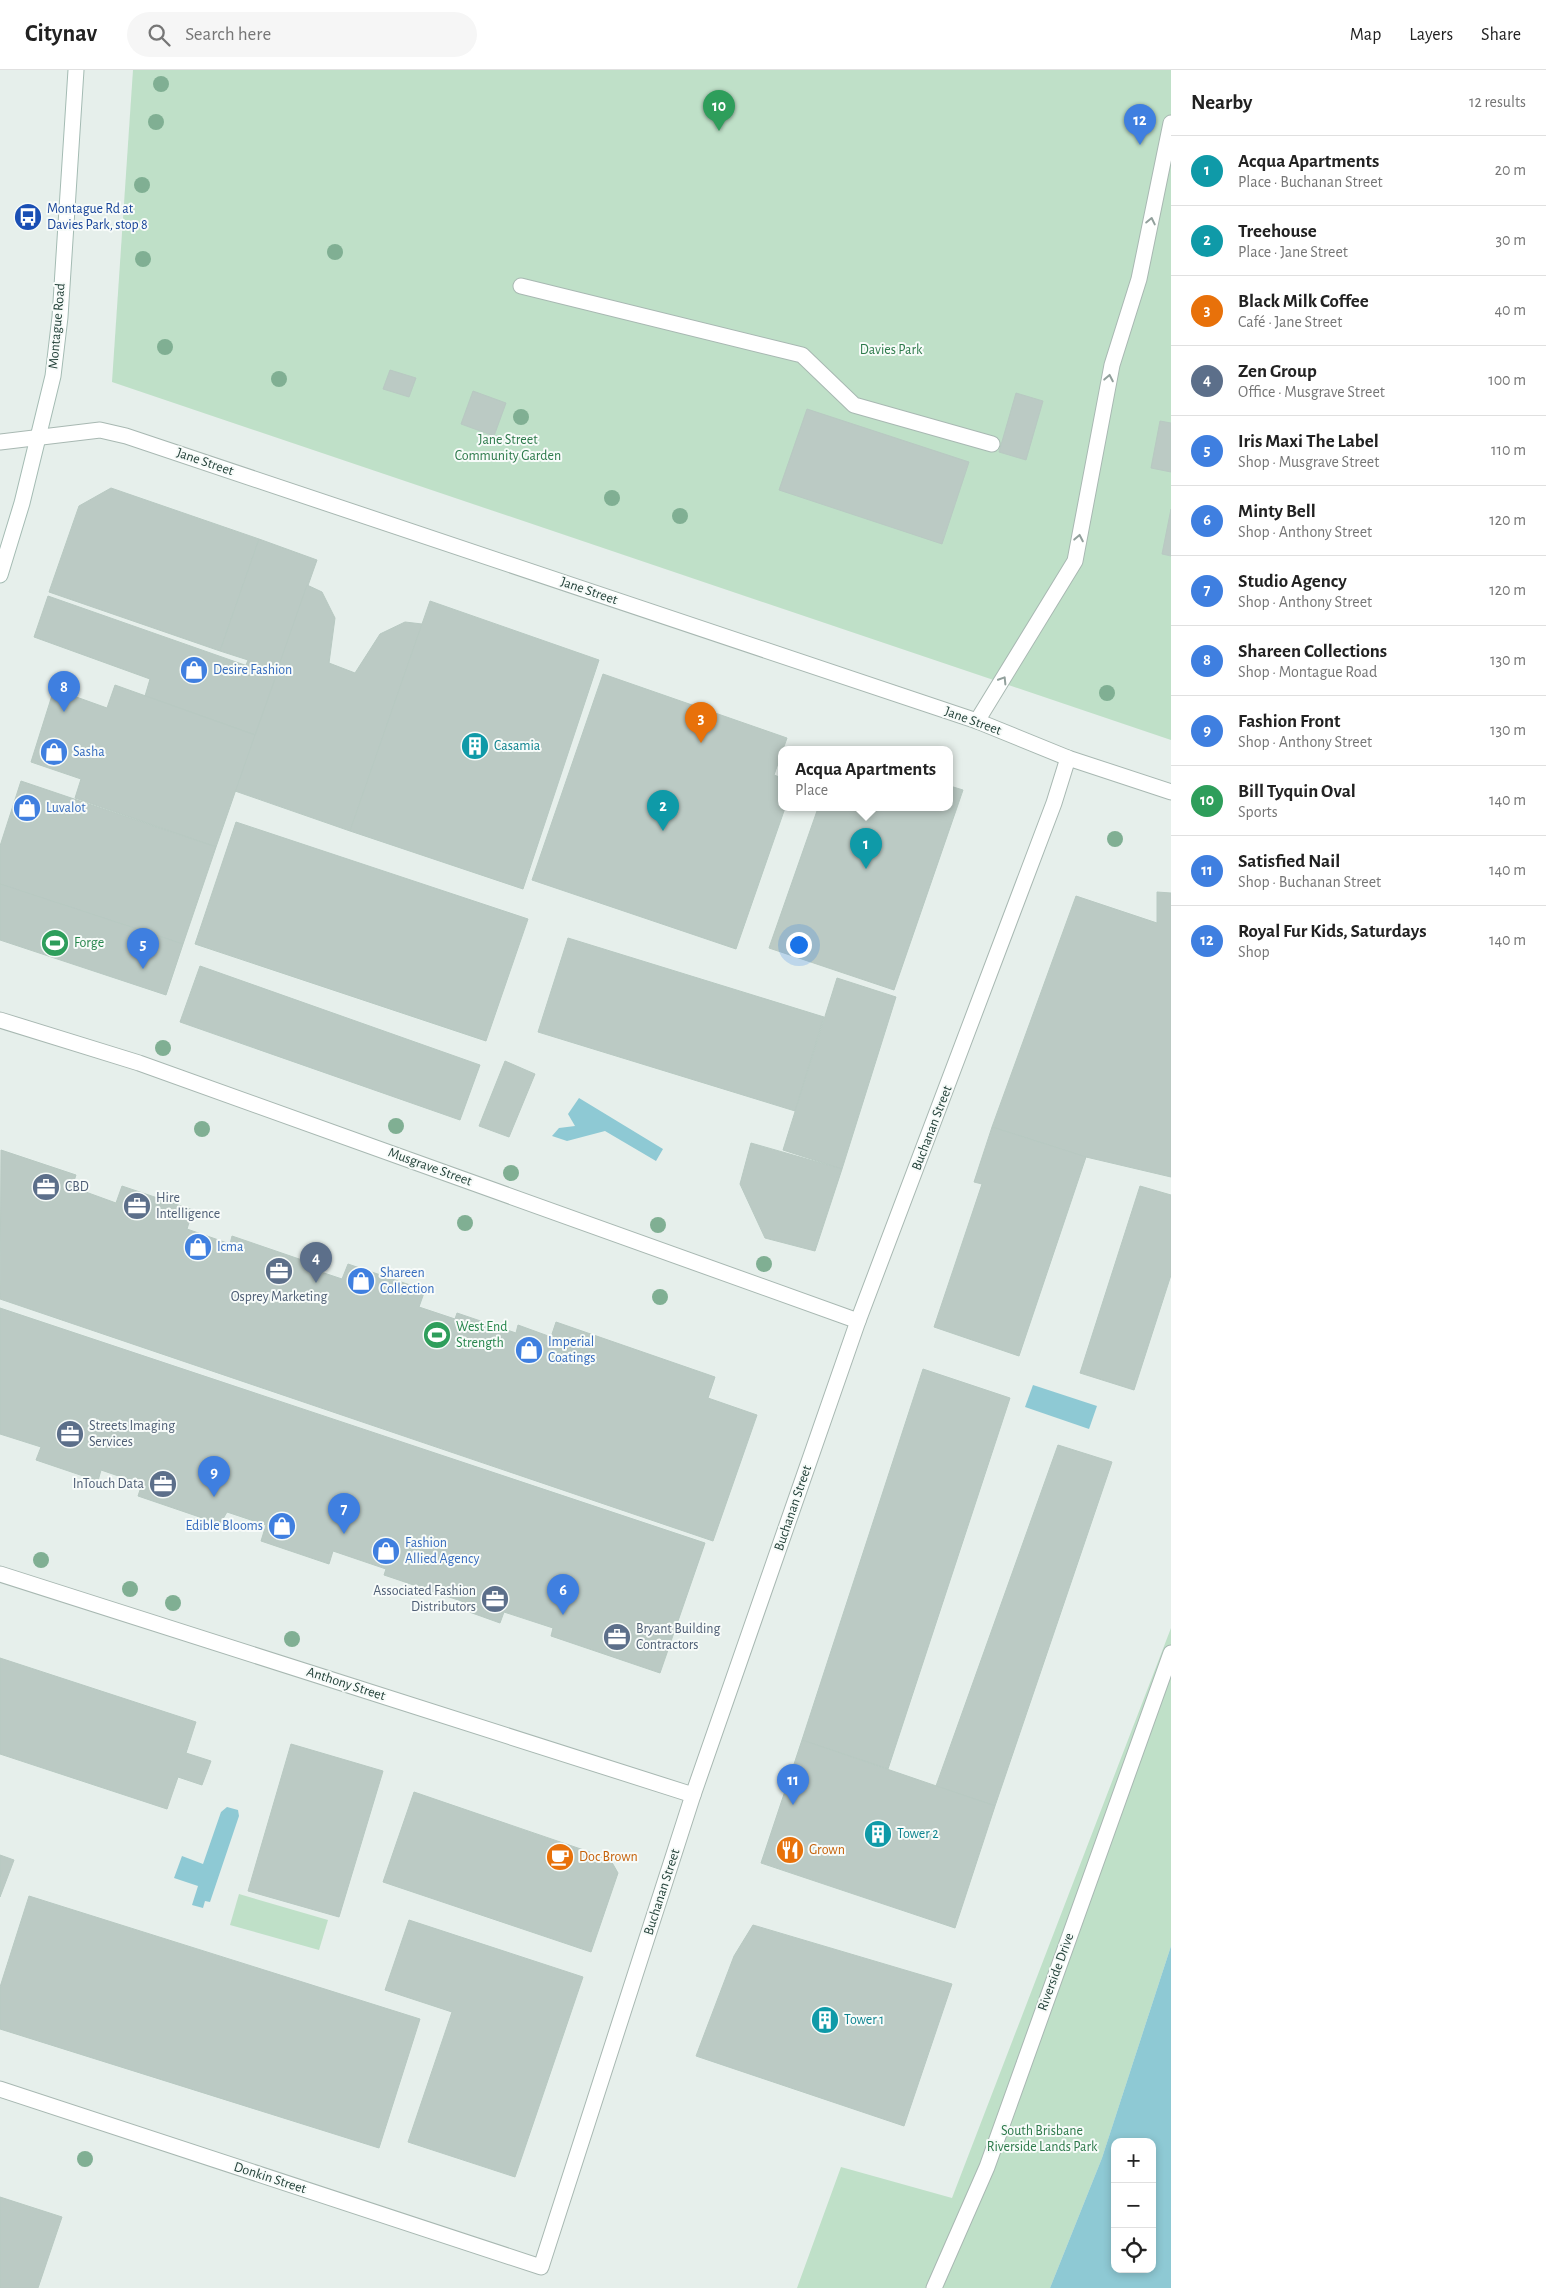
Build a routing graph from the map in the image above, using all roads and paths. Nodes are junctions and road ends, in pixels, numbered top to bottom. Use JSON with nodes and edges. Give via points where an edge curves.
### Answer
{"nodes":[{"id":1,"x":76,"y":70,"type":"edge"},
{"id":2,"x":1171,"y":123,"type":"edge"},
{"id":3,"x":521,"y":286,"type":"dead end"},
{"id":4,"x":39,"y":436,"type":"junction"},
{"id":5,"x":0,"y":442,"type":"edge"},
{"id":6,"x":992,"y":444,"type":"dead end"},
{"id":7,"x":0,"y":575,"type":"edge"},
{"id":8,"x":976,"y":721,"type":"junction"},
{"id":9,"x":1068,"y":758,"type":"junction"},
{"id":10,"x":1171,"y":792,"type":"edge"},
{"id":11,"x":0,"y":1020,"type":"edge"},
{"id":12,"x":858,"y":1321,"type":"junction"},
{"id":13,"x":0,"y":1574,"type":"edge"},
{"id":14,"x":1171,"y":1653,"type":"edge"},
{"id":15,"x":692,"y":1795,"type":"junction"},
{"id":16,"x":0,"y":2089,"type":"edge"},
{"id":17,"x":541,"y":2267,"type":"joint"},
{"id":18,"x":934,"y":2288,"type":"edge"}],
"edges":[{"from":1,"to":4,"type":"street","name":"Montague Road","via":[[60,317],[53,376]]},
{"from":8,"to":2,"type":"street","one_way":true,"via":[[1075,561],[1112,365],[1139,279]]},
{"from":3,"to":6,"type":"street","via":[[802,355],[854,405]]},
{"from":4,"to":5,"type":"street","name":"Jane Street"},
{"from":4,"to":7,"type":"street","name":"Montague Road"},
{"from":4,"to":8,"type":"street","name":"Jane Street","via":[[100,430],[126,436]]},
{"from":8,"to":9,"type":"street","name":"Jane Street"},
{"from":9,"to":10,"type":"street","name":"Jane Street"},
{"from":9,"to":12,"type":"street","name":"Buchanan Street","via":[[1054,803]]},
{"from":11,"to":12,"type":"street","name":"Musgrave Street","via":[[139,1063]]},
{"from":12,"to":15,"type":"street","name":"Buchanan Street"},
{"from":13,"to":15,"type":"street","name":"Anthony Street"},
{"from":14,"to":18,"type":"street","name":"Riverside Drive","via":[[986,2167]]},
{"from":15,"to":17,"type":"street","name":"Buchanan Street"},
{"from":16,"to":17,"type":"street","name":"Donkin Street"}]}
